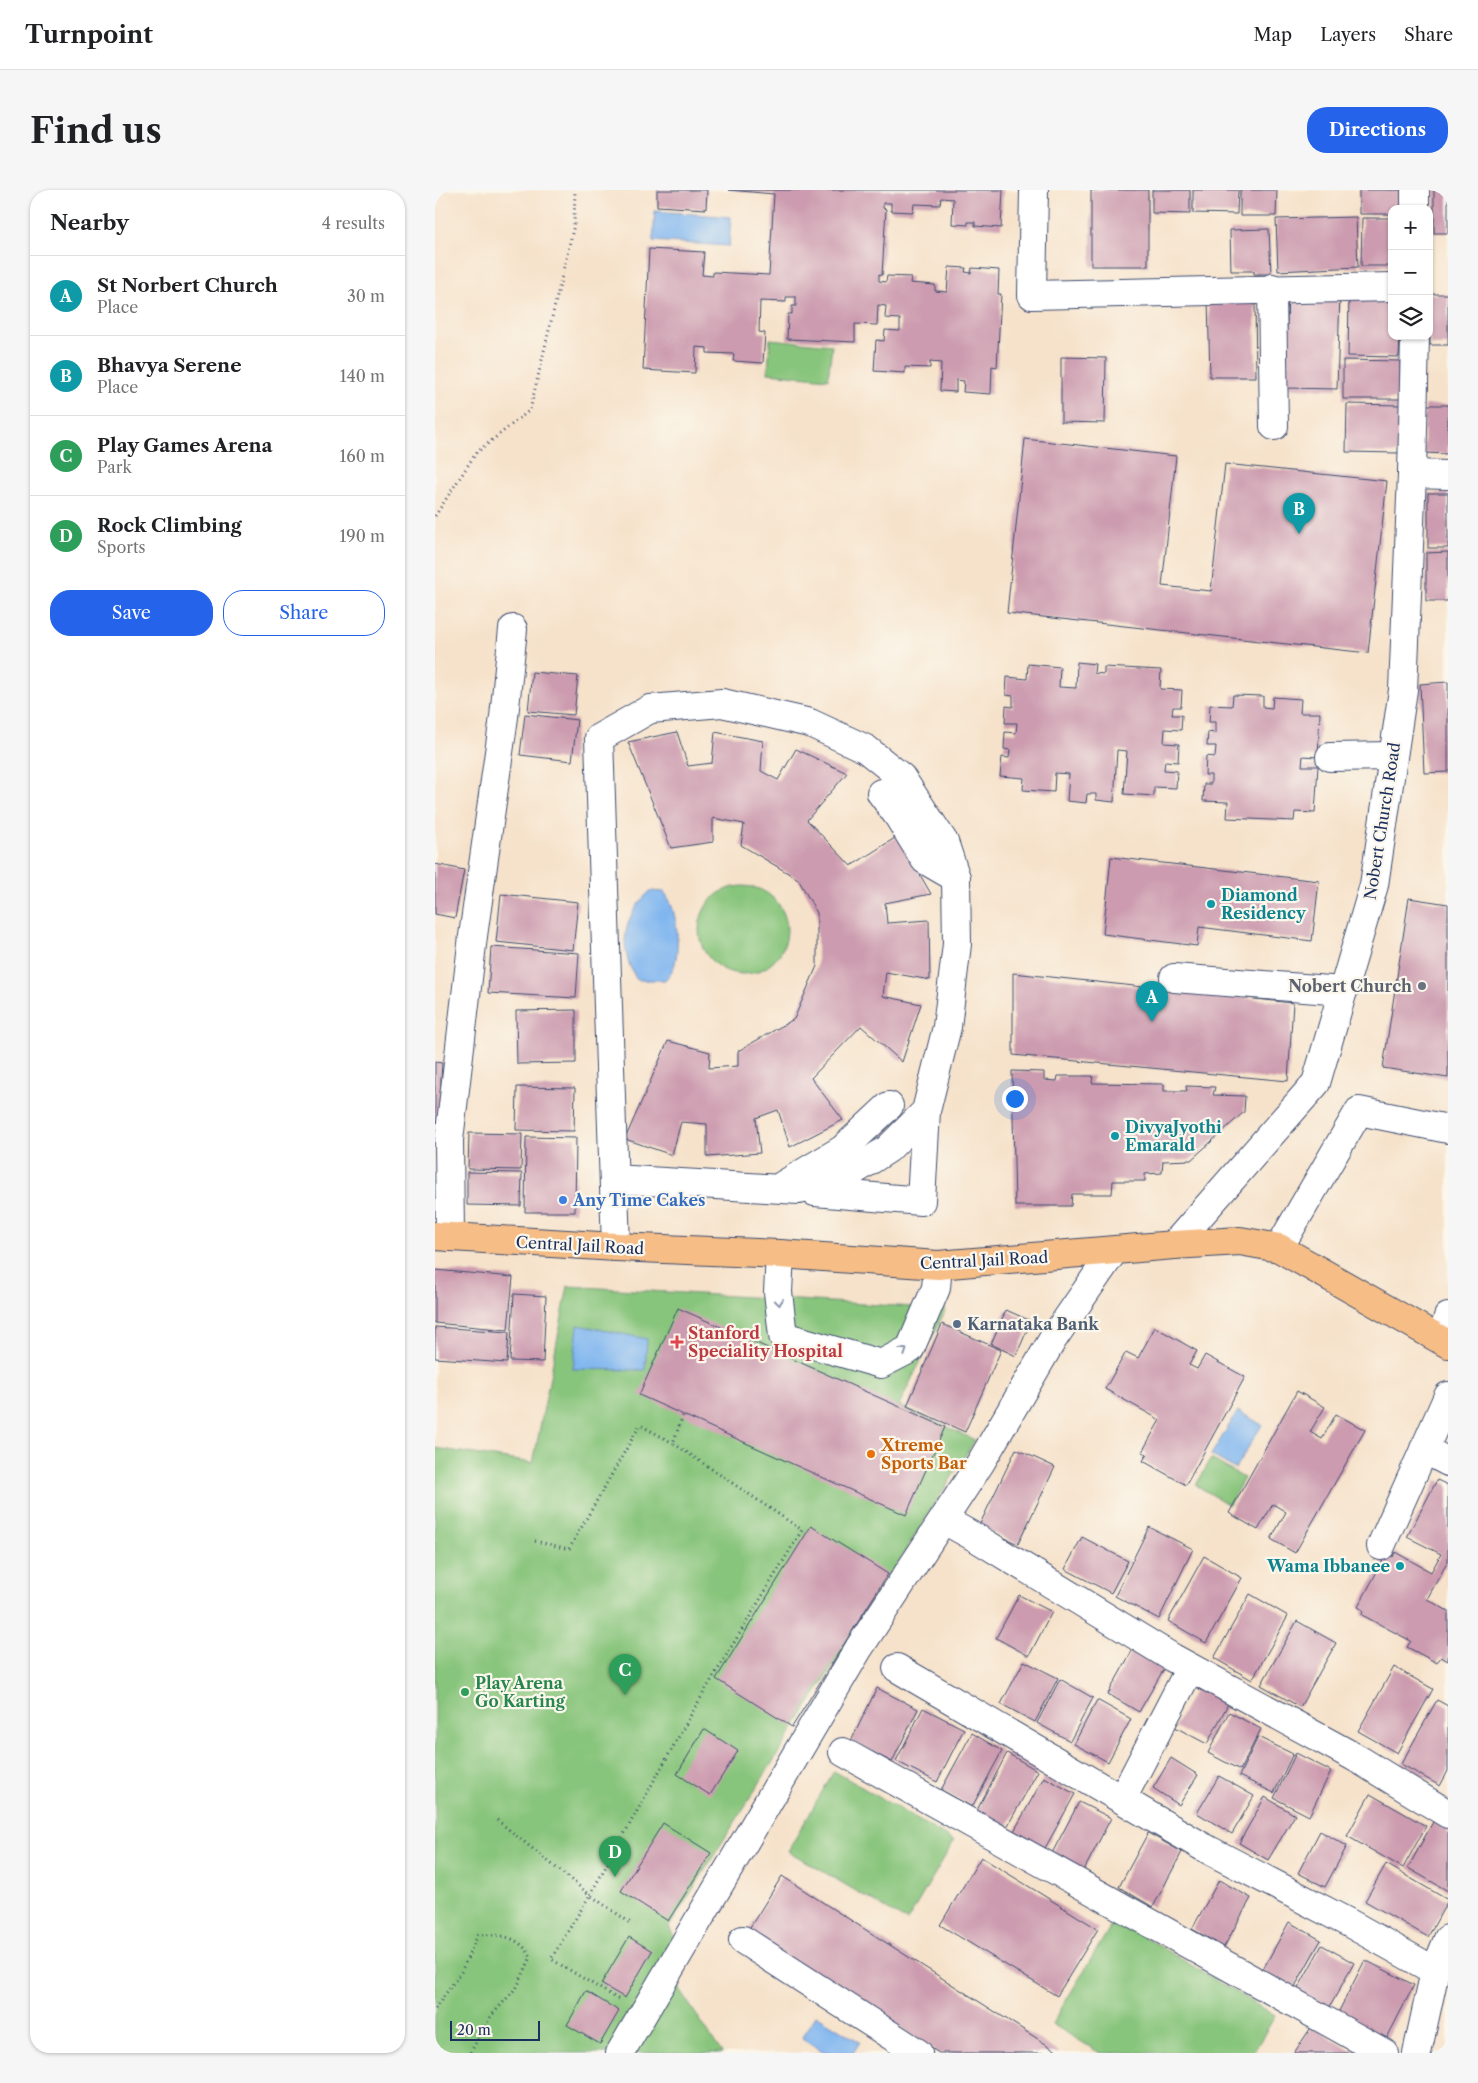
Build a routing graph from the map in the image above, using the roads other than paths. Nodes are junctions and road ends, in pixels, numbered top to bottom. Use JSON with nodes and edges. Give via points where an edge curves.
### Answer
{"nodes":[{"id":1,"x":1034,"y":190,"type":"edge"},
{"id":2,"x":1415,"y":190,"type":"edge"},
{"id":3,"x":1415,"y":205,"type":"edge"},
{"id":4,"x":1388,"y":287,"type":"edge"},
{"id":5,"x":1272,"y":288,"type":"junction"},
{"id":6,"x":1415,"y":340,"type":"edge"},
{"id":7,"x":1274,"y":426,"type":"dead end"},
{"id":8,"x":1412,"y":474,"type":"junction"},
{"id":9,"x":1448,"y":475,"type":"edge"},
{"id":10,"x":513,"y":629,"type":"dead end"},
{"id":11,"x":1393,"y":756,"type":"junction"},
{"id":12,"x":1330,"y":757,"type":"dead end"},
{"id":13,"x":881,"y":794,"type":"dead end"},
{"id":14,"x":956,"y":878,"type":"junction"},
{"id":15,"x":1174,"y":978,"type":"dead end"},
{"id":16,"x":1343,"y":991,"type":"junction"},
{"id":17,"x":889,"y":1106,"type":"dead end"},
{"id":18,"x":926,"y":1111,"type":"junction"},
{"id":19,"x":1448,"y":1129,"type":"edge"},
{"id":20,"x":614,"y":1178,"type":"junction"},
{"id":21,"x":788,"y":1190,"type":"junction"},
{"id":22,"x":443,"y":1237,"type":"edge"},
{"id":23,"x":1174,"y":1245,"type":"junction"},
{"id":24,"x":616,"y":1247,"type":"junction"},
{"id":25,"x":1279,"y":1248,"type":"junction"},
{"id":26,"x":1113,"y":1252,"type":"junction"},
{"id":27,"x":780,"y":1254,"type":"junction"},
{"id":28,"x":938,"y":1265,"type":"junction"},
{"id":29,"x":1446,"y":1334,"type":"edge"},
{"id":30,"x":1448,"y":1396,"type":"edge"},
{"id":31,"x":1424,"y":1449,"type":"junction"},
{"id":32,"x":1448,"y":1462,"type":"edge"},
{"id":33,"x":944,"y":1520,"type":"junction"},
{"id":34,"x":1381,"y":1546,"type":"dead end"},
{"id":35,"x":897,"y":1668,"type":"dead end"},
{"id":36,"x":1190,"y":1668,"type":"junction"},
{"id":37,"x":843,"y":1752,"type":"dead end"},
{"id":38,"x":1122,"y":1799,"type":"junction"},
{"id":39,"x":1448,"y":1814,"type":"edge"},
{"id":40,"x":743,"y":1940,"type":"dead end"},
{"id":41,"x":1448,"y":1941,"type":"edge"},
{"id":42,"x":1435,"y":1971,"type":"junction"},
{"id":43,"x":619,"y":2053,"type":"edge"},
{"id":44,"x":918,"y":2053,"type":"edge"},
{"id":45,"x":1384,"y":2053,"type":"edge"},
{"id":46,"x":1417,"y":2053,"type":"edge"}],
"edges":[{"from":1,"to":5,"type":"street","via":[[1032,294]]},
{"from":2,"to":3,"type":"street"},
{"from":4,"to":5,"type":"street"},
{"from":5,"to":7,"type":"street"},
{"from":6,"to":8,"type":"street","name":"Nobert Church Road"},
{"from":8,"to":9,"type":"street"},
{"from":8,"to":11,"type":"street","name":"Nobert Church Road","via":[[1403,690]]},
{"from":10,"to":22,"type":"street","via":[[449,1140]]},
{"from":11,"to":12,"type":"street"},
{"from":11,"to":16,"type":"street","name":"Nobert Church Road","via":[[1374,885]]},
{"from":13,"to":14,"type":"street","via":[[925,860]]},
{"from":14,"to":18,"type":"street","via":[[957,944],[947,1027]]},
{"from":14,"to":20,"type":"street","via":[[944,842],[901,777],[866,749],[810,723],[722,703],[650,709],[599,738]]},
{"from":15,"to":16,"type":"street"},
{"from":16,"to":23,"type":"street","name":"Nobert Church Road","via":[[1316,1083]]},
{"from":17,"to":21,"type":"street","via":[[843,1149]]},
{"from":18,"to":21,"type":"street","via":[[888,1149],[843,1178]]},
{"from":18,"to":21,"type":"street","via":[[921,1201]]},
{"from":19,"to":25,"type":"street","via":[[1359,1111]]},
{"from":20,"to":21,"type":"street"},
{"from":20,"to":24,"type":"street"},
{"from":22,"to":24,"type":"main road","name":"Central Jail Road"},
{"from":23,"to":25,"type":"main road","name":"Central Jail Road","via":[[1240,1241]]},
{"from":23,"to":26,"type":"main road","name":"Central Jail Road"},
{"from":24,"to":27,"type":"main road","name":"Central Jail Road"},
{"from":25,"to":29,"type":"main road","name":"Central Jail Road"},
{"from":26,"to":28,"type":"main road","name":"Central Jail Road"},
{"from":26,"to":33,"type":"street","via":[[1053,1339]]},
{"from":27,"to":28,"type":"main road","name":"Central Jail Road"},
{"from":27,"to":28,"type":"street","one_way":true,"via":[[778,1292],[783,1336],[881,1364],[910,1349],[936,1288]]},
{"from":30,"to":31,"type":"street"},
{"from":31,"to":32,"type":"street"},
{"from":31,"to":34,"type":"street"},
{"from":33,"to":36,"type":"street"},
{"from":33,"to":43,"type":"street","via":[[859,1648]]},
{"from":35,"to":38,"type":"street"},
{"from":36,"to":38,"type":"street"},
{"from":36,"to":39,"type":"street","via":[[1358,1759]]},
{"from":37,"to":45,"type":"street"},
{"from":38,"to":42,"type":"street","via":[[1203,1847]]},
{"from":40,"to":44,"type":"street"},
{"from":41,"to":42,"type":"street"},
{"from":42,"to":46,"type":"street"}]}
